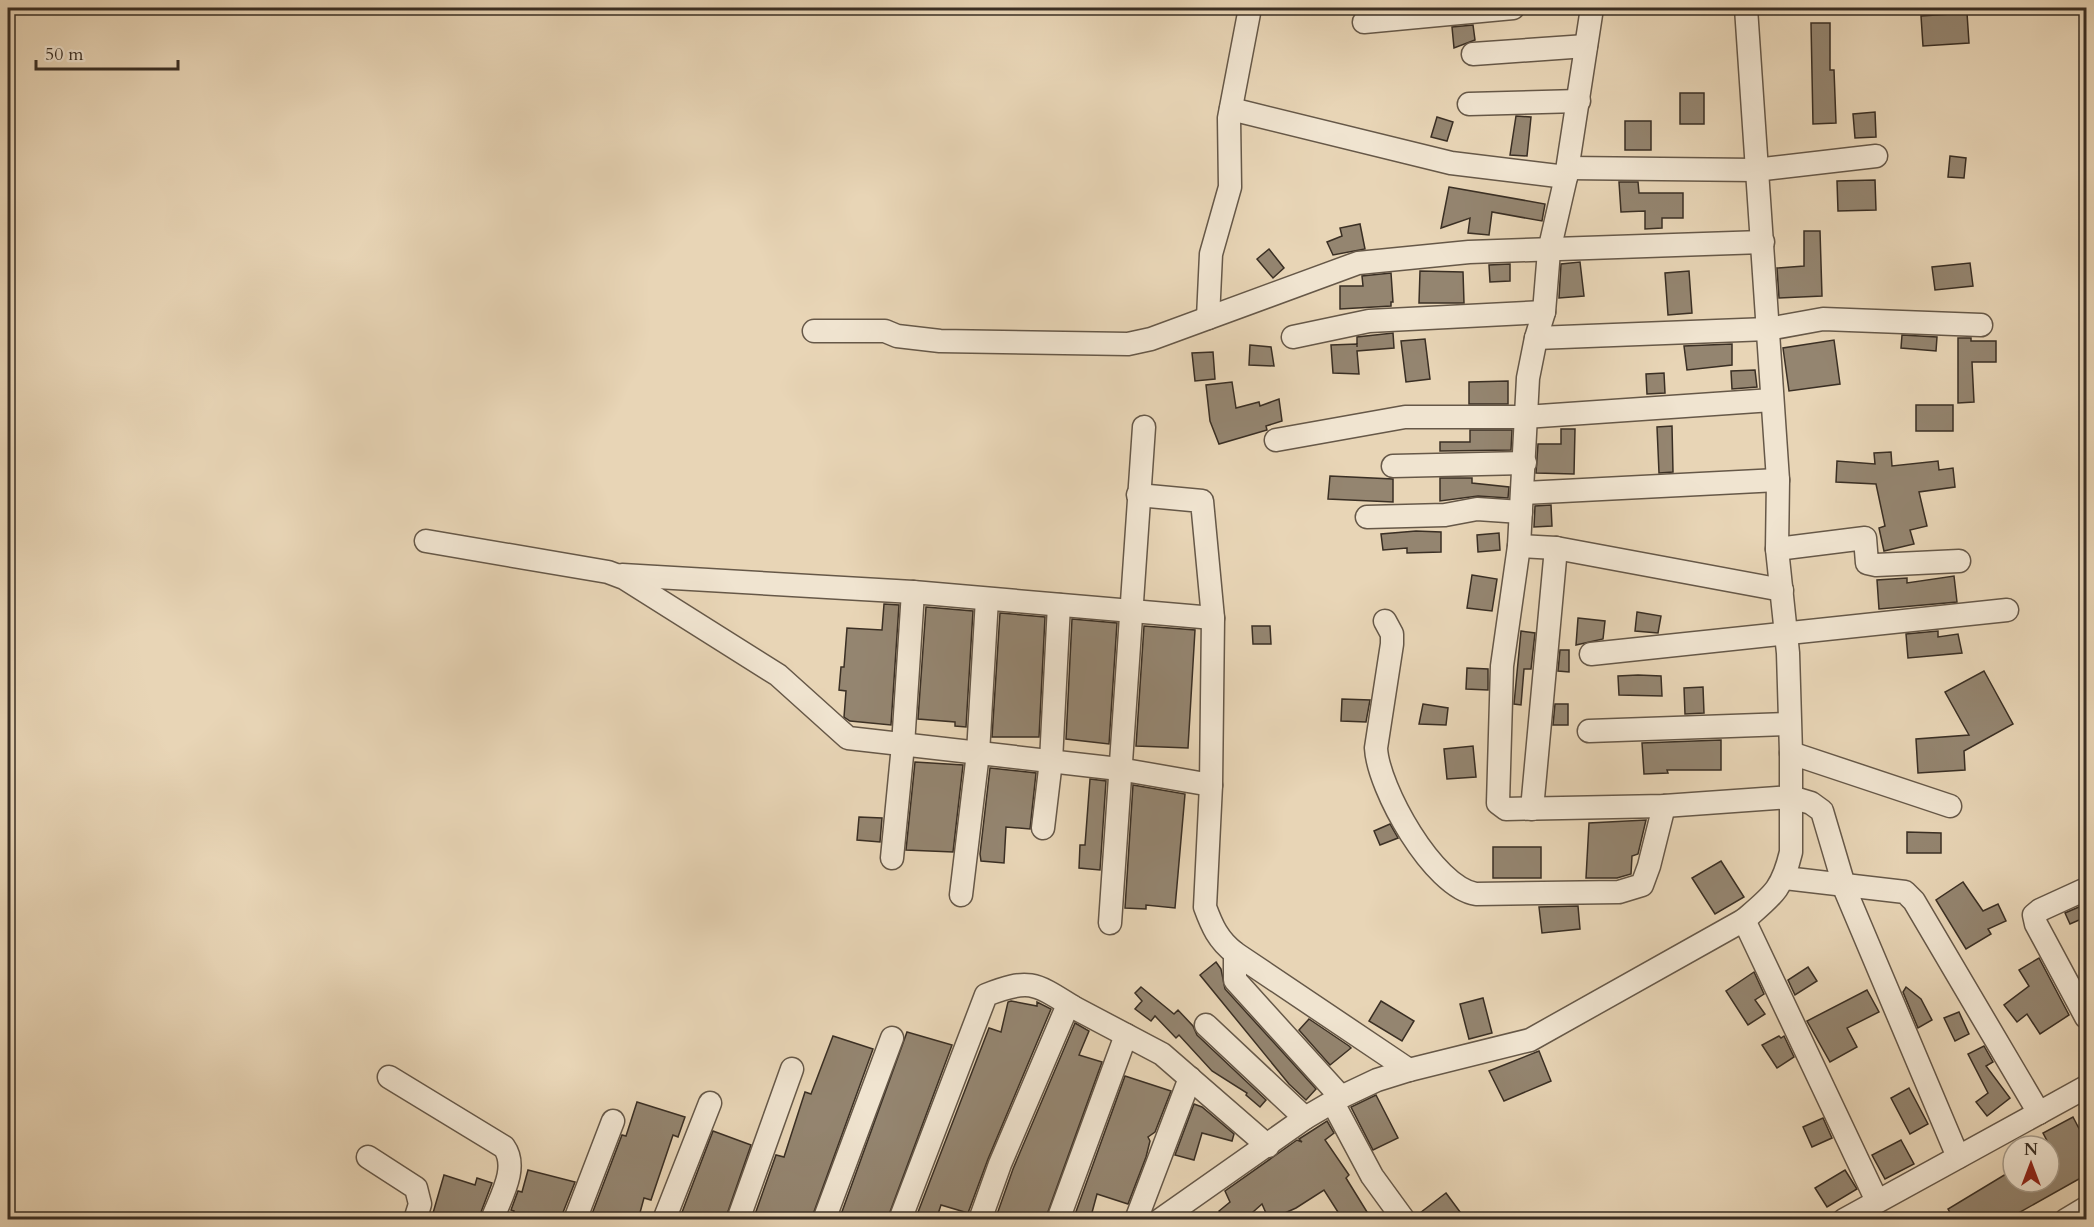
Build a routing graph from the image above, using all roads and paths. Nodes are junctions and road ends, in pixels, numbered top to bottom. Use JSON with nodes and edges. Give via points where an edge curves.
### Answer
{"nodes":[{"id":1,"x":1250,"y":8,"type":"edge"},
{"id":2,"x":1513,"y":8,"type":"edge"},
{"id":3,"x":1592,"y":8,"type":"edge"},
{"id":4,"x":1746,"y":8,"type":"edge"},
{"id":5,"x":1364,"y":22,"type":"dead end"},
{"id":6,"x":1586,"y":46,"type":"junction"},
{"id":7,"x":1473,"y":54,"type":"dead end"},
{"id":8,"x":1579,"y":101,"type":"junction"},
{"id":9,"x":1468,"y":104,"type":"dead end"},
{"id":10,"x":1230,"y":109,"type":"junction"},
{"id":11,"x":1875,"y":156,"type":"dead end"},
{"id":12,"x":1755,"y":170,"type":"junction"},
{"id":13,"x":1567,"y":173,"type":"junction"},
{"id":14,"x":1763,"y":242,"type":"junction"},
{"id":15,"x":1549,"y":251,"type":"junction"},
{"id":16,"x":1544,"y":312,"type":"junction"},
{"id":17,"x":1208,"y":318,"type":"junction"},
{"id":18,"x":1981,"y":325,"type":"dead end"},
{"id":19,"x":1768,"y":329,"type":"junction"},
{"id":20,"x":814,"y":331,"type":"dead end"},
{"id":21,"x":1293,"y":337,"type":"dead end"},
{"id":22,"x":1536,"y":338,"type":"junction"},
{"id":23,"x":1773,"y":400,"type":"junction"},
{"id":24,"x":1525,"y":417,"type":"junction"},
{"id":25,"x":1144,"y":427,"type":"dead end"},
{"id":26,"x":1276,"y":440,"type":"dead end"},
{"id":27,"x":1525,"y":463,"type":"junction"},
{"id":28,"x":1393,"y":466,"type":"dead end"},
{"id":29,"x":1778,"y":480,"type":"junction"},
{"id":30,"x":1138,"y":495,"type":"junction"},
{"id":31,"x":1522,"y":502,"type":"junction"},
{"id":32,"x":1367,"y":517,"type":"dead end"},
{"id":33,"x":426,"y":541,"type":"dead end"},
{"id":34,"x":1519,"y":546,"type":"junction"},
{"id":35,"x":1556,"y":548,"type":"junction"},
{"id":36,"x":1777,"y":549,"type":"junction"},
{"id":37,"x":1959,"y":561,"type":"dead end"},
{"id":38,"x":617,"y":575,"type":"junction"},
{"id":39,"x":1782,"y":590,"type":"junction"},
{"id":40,"x":913,"y":592,"type":"junction"},
{"id":41,"x":987,"y":599,"type":"junction"},
{"id":42,"x":1059,"y":605,"type":"junction"},
{"id":43,"x":2007,"y":610,"type":"dead end"},
{"id":44,"x":1131,"y":611,"type":"junction"},
{"id":45,"x":1213,"y":618,"type":"junction"},
{"id":46,"x":1385,"y":621,"type":"dead end"},
{"id":47,"x":1785,"y":635,"type":"junction"},
{"id":48,"x":1591,"y":654,"type":"dead end"},
{"id":49,"x":1788,"y":724,"type":"junction"},
{"id":50,"x":1589,"y":731,"type":"dead end"},
{"id":51,"x":903,"y":745,"type":"junction"},
{"id":52,"x":978,"y":753,"type":"junction"},
{"id":53,"x":1791,"y":753,"type":"junction"},
{"id":54,"x":1051,"y":761,"type":"junction"},
{"id":55,"x":1119,"y":769,"type":"junction"},
{"id":56,"x":1212,"y":786,"type":"junction"},
{"id":57,"x":1791,"y":796,"type":"junction"},
{"id":58,"x":1664,"y":806,"type":"junction"},
{"id":59,"x":1950,"y":806,"type":"dead end"},
{"id":60,"x":1532,"y":809,"type":"junction"},
{"id":61,"x":1043,"y":828,"type":"dead end"},
{"id":62,"x":892,"y":858,"type":"dead end"},
{"id":63,"x":1785,"y":878,"type":"junction"},
{"id":64,"x":1845,"y":886,"type":"junction"},
{"id":65,"x":2086,"y":889,"type":"edge"},
{"id":66,"x":961,"y":895,"type":"dead end"},
{"id":67,"x":1744,"y":920,"type":"junction"},
{"id":68,"x":1110,"y":923,"type":"dead end"},
{"id":69,"x":1235,"y":953,"type":"junction"},
{"id":70,"x":1073,"y":1007,"type":"junction"},
{"id":71,"x":2086,"y":1017,"type":"edge"},
{"id":72,"x":1206,"y":1025,"type":"dead end"},
{"id":73,"x":1126,"y":1035,"type":"junction"},
{"id":74,"x":892,"y":1038,"type":"dead end"},
{"id":75,"x":792,"y":1069,"type":"dead end"},
{"id":76,"x":1409,"y":1070,"type":"junction"},
{"id":77,"x":389,"y":1077,"type":"dead end"},
{"id":78,"x":1190,"y":1078,"type":"junction"},
{"id":79,"x":2086,"y":1087,"type":"edge"},
{"id":80,"x":1337,"y":1100,"type":"junction"},
{"id":81,"x":710,"y":1103,"type":"dead end"},
{"id":82,"x":2039,"y":1113,"type":"junction"},
{"id":83,"x":1305,"y":1118,"type":"junction"},
{"id":84,"x":613,"y":1121,"type":"dead end"},
{"id":85,"x":1268,"y":1146,"type":"junction"},
{"id":86,"x":368,"y":1157,"type":"dead end"},
{"id":87,"x":1958,"y":1157,"type":"junction"},
{"id":88,"x":1877,"y":1201,"type":"junction"},
{"id":89,"x":2086,"y":1208,"type":"edge"},
{"id":90,"x":414,"y":1220,"type":"edge"},
{"id":91,"x":492,"y":1220,"type":"edge"},
{"id":92,"x":575,"y":1220,"type":"edge"},
{"id":93,"x":664,"y":1220,"type":"edge"},
{"id":94,"x":738,"y":1220,"type":"edge"},
{"id":95,"x":824,"y":1220,"type":"edge"},
{"id":96,"x":900,"y":1220,"type":"edge"},
{"id":97,"x":980,"y":1220,"type":"edge"},
{"id":98,"x":1058,"y":1220,"type":"edge"},
{"id":99,"x":1136,"y":1220,"type":"edge"},
{"id":100,"x":1160,"y":1220,"type":"edge"},
{"id":101,"x":1404,"y":1220,"type":"edge"},
{"id":102,"x":1844,"y":1220,"type":"edge"},
{"id":103,"x":2066,"y":1220,"type":"edge"}],
"edges":[{"from":1,"to":10,"type":"street"},
{"from":2,"to":5,"type":"street"},
{"from":3,"to":6,"type":"street"},
{"from":4,"to":12,"type":"street"},
{"from":6,"to":7,"type":"street"},
{"from":6,"to":8,"type":"street"},
{"from":8,"to":9,"type":"street"},
{"from":8,"to":13,"type":"street"},
{"from":10,"to":13,"type":"street","via":[[1443,162]]},
{"from":10,"to":17,"type":"street","via":[[1230,187],[1211,254]]},
{"from":11,"to":12,"type":"street"},
{"from":12,"to":13,"type":"street"},
{"from":12,"to":14,"type":"street"},
{"from":13,"to":15,"type":"street"},
{"from":14,"to":15,"type":"street"},
{"from":14,"to":19,"type":"street"},
{"from":15,"to":16,"type":"street"},
{"from":15,"to":17,"type":"street","via":[[1463,252],[1358,263]]},
{"from":16,"to":21,"type":"street","via":[[1369,321]]},
{"from":16,"to":22,"type":"street"},
{"from":17,"to":20,"type":"street","via":[[1128,344],[940,341],[885,331]]},
{"from":18,"to":19,"type":"street","via":[[1823,319]]},
{"from":19,"to":22,"type":"street"},
{"from":19,"to":23,"type":"street"},
{"from":22,"to":24,"type":"street"},
{"from":23,"to":24,"type":"street"},
{"from":23,"to":29,"type":"street"},
{"from":24,"to":26,"type":"street","via":[[1405,417]]},
{"from":24,"to":27,"type":"street"},
{"from":25,"to":30,"type":"street"},
{"from":27,"to":28,"type":"street"},
{"from":27,"to":31,"type":"street"},
{"from":29,"to":31,"type":"street"},
{"from":29,"to":36,"type":"street"},
{"from":30,"to":44,"type":"street"},
{"from":30,"to":45,"type":"street","via":[[1202,501]]},
{"from":31,"to":32,"type":"street","via":[[1445,515]]},
{"from":31,"to":34,"type":"street"},
{"from":33,"to":38,"type":"street"},
{"from":34,"to":35,"type":"street"},
{"from":34,"to":60,"type":"street","via":[[1502,666],[1498,803],[1506,809]]},
{"from":35,"to":39,"type":"street"},
{"from":35,"to":60,"type":"street"},
{"from":36,"to":37,"type":"street","via":[[1865,538],[1867,563],[1875,565]]},
{"from":36,"to":39,"type":"street"},
{"from":38,"to":40,"type":"street"},
{"from":38,"to":51,"type":"street","via":[[778,675],[848,738]]},
{"from":39,"to":47,"type":"street"},
{"from":40,"to":41,"type":"street"},
{"from":40,"to":51,"type":"street"},
{"from":41,"to":42,"type":"street"},
{"from":41,"to":52,"type":"street"},
{"from":42,"to":44,"type":"street"},
{"from":42,"to":54,"type":"street"},
{"from":43,"to":47,"type":"street"},
{"from":44,"to":45,"type":"street"},
{"from":44,"to":55,"type":"street"},
{"from":45,"to":56,"type":"street"},
{"from":46,"to":58,"type":"street","via":[[1392,644],[1377,758],[1396,810],[1435,866],[1464,890],[1476,894],[1619,892],[1642,885]]},
{"from":47,"to":48,"type":"street"},
{"from":47,"to":49,"type":"street"},
{"from":49,"to":50,"type":"street"},
{"from":49,"to":53,"type":"street"},
{"from":51,"to":52,"type":"street"},
{"from":51,"to":62,"type":"street"},
{"from":52,"to":54,"type":"street"},
{"from":52,"to":66,"type":"street"},
{"from":53,"to":57,"type":"street"},
{"from":53,"to":59,"type":"street"},
{"from":54,"to":55,"type":"street"},
{"from":54,"to":61,"type":"street"},
{"from":55,"to":56,"type":"street"},
{"from":55,"to":68,"type":"street"},
{"from":56,"to":69,"type":"street","via":[[1205,907],[1220,942]]},
{"from":57,"to":58,"type":"street"},
{"from":57,"to":63,"type":"street","via":[[1791,852]]},
{"from":57,"to":64,"type":"street","via":[[1817,806],[1822,812]]},
{"from":58,"to":60,"type":"street"},
{"from":63,"to":64,"type":"street"},
{"from":63,"to":67,"type":"street","via":[[1772,896]]},
{"from":64,"to":82,"type":"street","via":[[1905,892],[1914,901]]},
{"from":64,"to":87,"type":"street"},
{"from":65,"to":71,"type":"street","via":[[2034,915]]},
{"from":67,"to":76,"type":"street","via":[[1530,1040]]},
{"from":67,"to":88,"type":"street"},
{"from":69,"to":76,"type":"street"},
{"from":69,"to":80,"type":"street","via":[[1235,980]]},
{"from":70,"to":73,"type":"street"},
{"from":70,"to":96,"type":"street","via":[[1039,986],[1010,986],[986,995]]},
{"from":70,"to":97,"type":"street","via":[[1063,1011]]},
{"from":72,"to":83,"type":"street"},
{"from":73,"to":78,"type":"street","via":[[1162,1054]]},
{"from":73,"to":98,"type":"street"},
{"from":74,"to":95,"type":"street"},
{"from":75,"to":94,"type":"street"},
{"from":76,"to":80,"type":"street","via":[[1377,1080]]},
{"from":77,"to":91,"type":"street","via":[[504,1147],[509,1154],[509,1172]]},
{"from":78,"to":85,"type":"street"},
{"from":78,"to":99,"type":"street"},
{"from":79,"to":82,"type":"street"},
{"from":80,"to":83,"type":"street"},
{"from":80,"to":101,"type":"street","via":[[1372,1176]]},
{"from":81,"to":93,"type":"street"},
{"from":82,"to":87,"type":"street"},
{"from":83,"to":85,"type":"street"},
{"from":84,"to":92,"type":"street"},
{"from":85,"to":100,"type":"street"},
{"from":86,"to":90,"type":"street","via":[[416,1188],[420,1204]]},
{"from":87,"to":88,"type":"street"},
{"from":88,"to":102,"type":"street"},
{"from":89,"to":103,"type":"street"}]}
